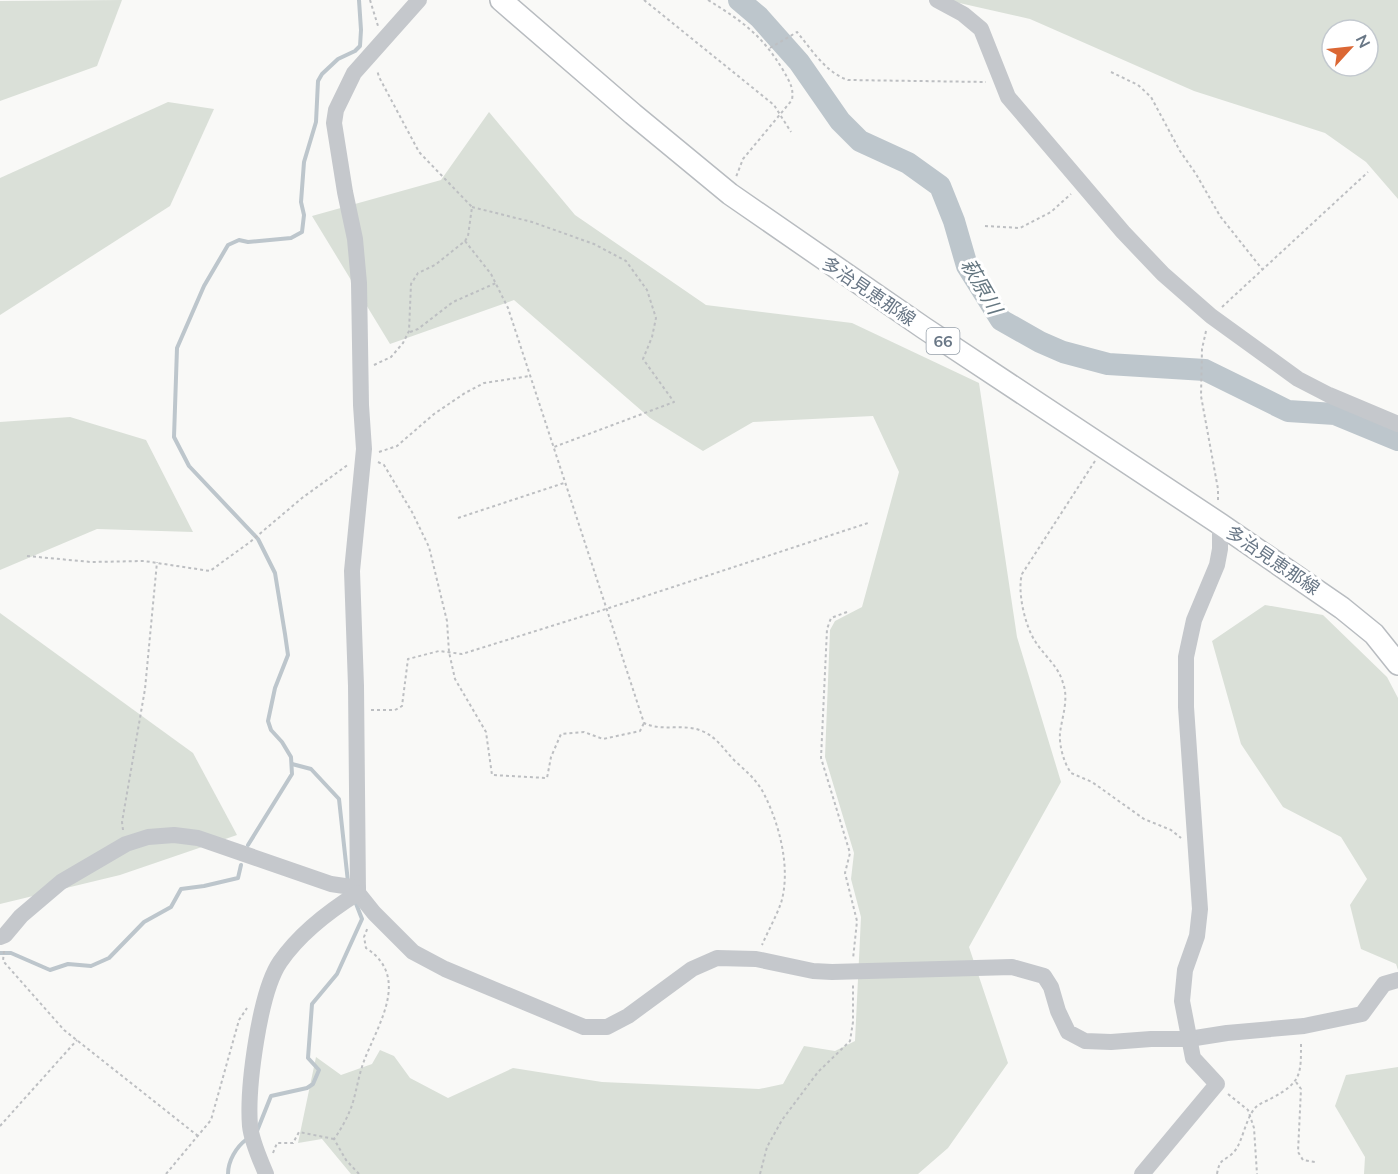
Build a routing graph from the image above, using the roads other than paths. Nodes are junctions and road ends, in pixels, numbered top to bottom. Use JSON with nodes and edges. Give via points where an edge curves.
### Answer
{"nodes":[{"id":1,"x":419,"y":0,"type":"edge"},
{"id":2,"x":501,"y":0,"type":"edge"},
{"id":3,"x":937,"y":0,"type":"edge"},
{"id":4,"x":1398,"y":424,"type":"edge"},
{"id":5,"x":1220,"y":524,"type":"junction"},
{"id":6,"x":1398,"y":664,"type":"edge"},
{"id":7,"x":358,"y":891,"type":"junction"},
{"id":8,"x":2,"y":941,"type":"edge"},
{"id":9,"x":1398,"y":980,"type":"edge"},
{"id":10,"x":1189,"y":1039,"type":"junction"},
{"id":11,"x":266,"y":1174,"type":"edge"},
{"id":12,"x":1142,"y":1174,"type":"edge"}],
"edges":[{"from":1,"to":7,"type":"street","via":[[354,73],[334,123],[360,283],[363,459],[352,571]]},
{"from":2,"to":5,"type":"main road","name":"多治見恵那線","number":"66","via":[[730,194]]},
{"from":3,"to":4,"type":"street","via":[[981,28],[1008,97],[1147,258],[1211,316],[1298,379]]},
{"from":5,"to":6,"type":"main road","name":"多治見恵那線","number":"66","via":[[1342,608],[1374,634]]},
{"from":5,"to":10,"type":"street","via":[[1217,565],[1194,620],[1186,657],[1200,909],[1197,936],[1185,970],[1182,1001]]},
{"from":7,"to":8,"type":"street","via":[[198,838],[148,837],[126,844],[61,882],[21,916]]},
{"from":7,"to":10,"type":"street","via":[[413,952],[444,969],[585,1028],[607,1027],[628,1016],[692,969],[717,958],[756,959],[813,971],[1012,967],[1044,976],[1068,1032],[1085,1041]]},
{"from":7,"to":11,"type":"street","via":[[294,944],[267,990],[251,1076],[254,1140]]},
{"from":9,"to":10,"type":"street","via":[[1384,984],[1362,1014],[1301,1027]]},
{"from":10,"to":12,"type":"street","via":[[1193,1058],[1217,1084]]}]}
